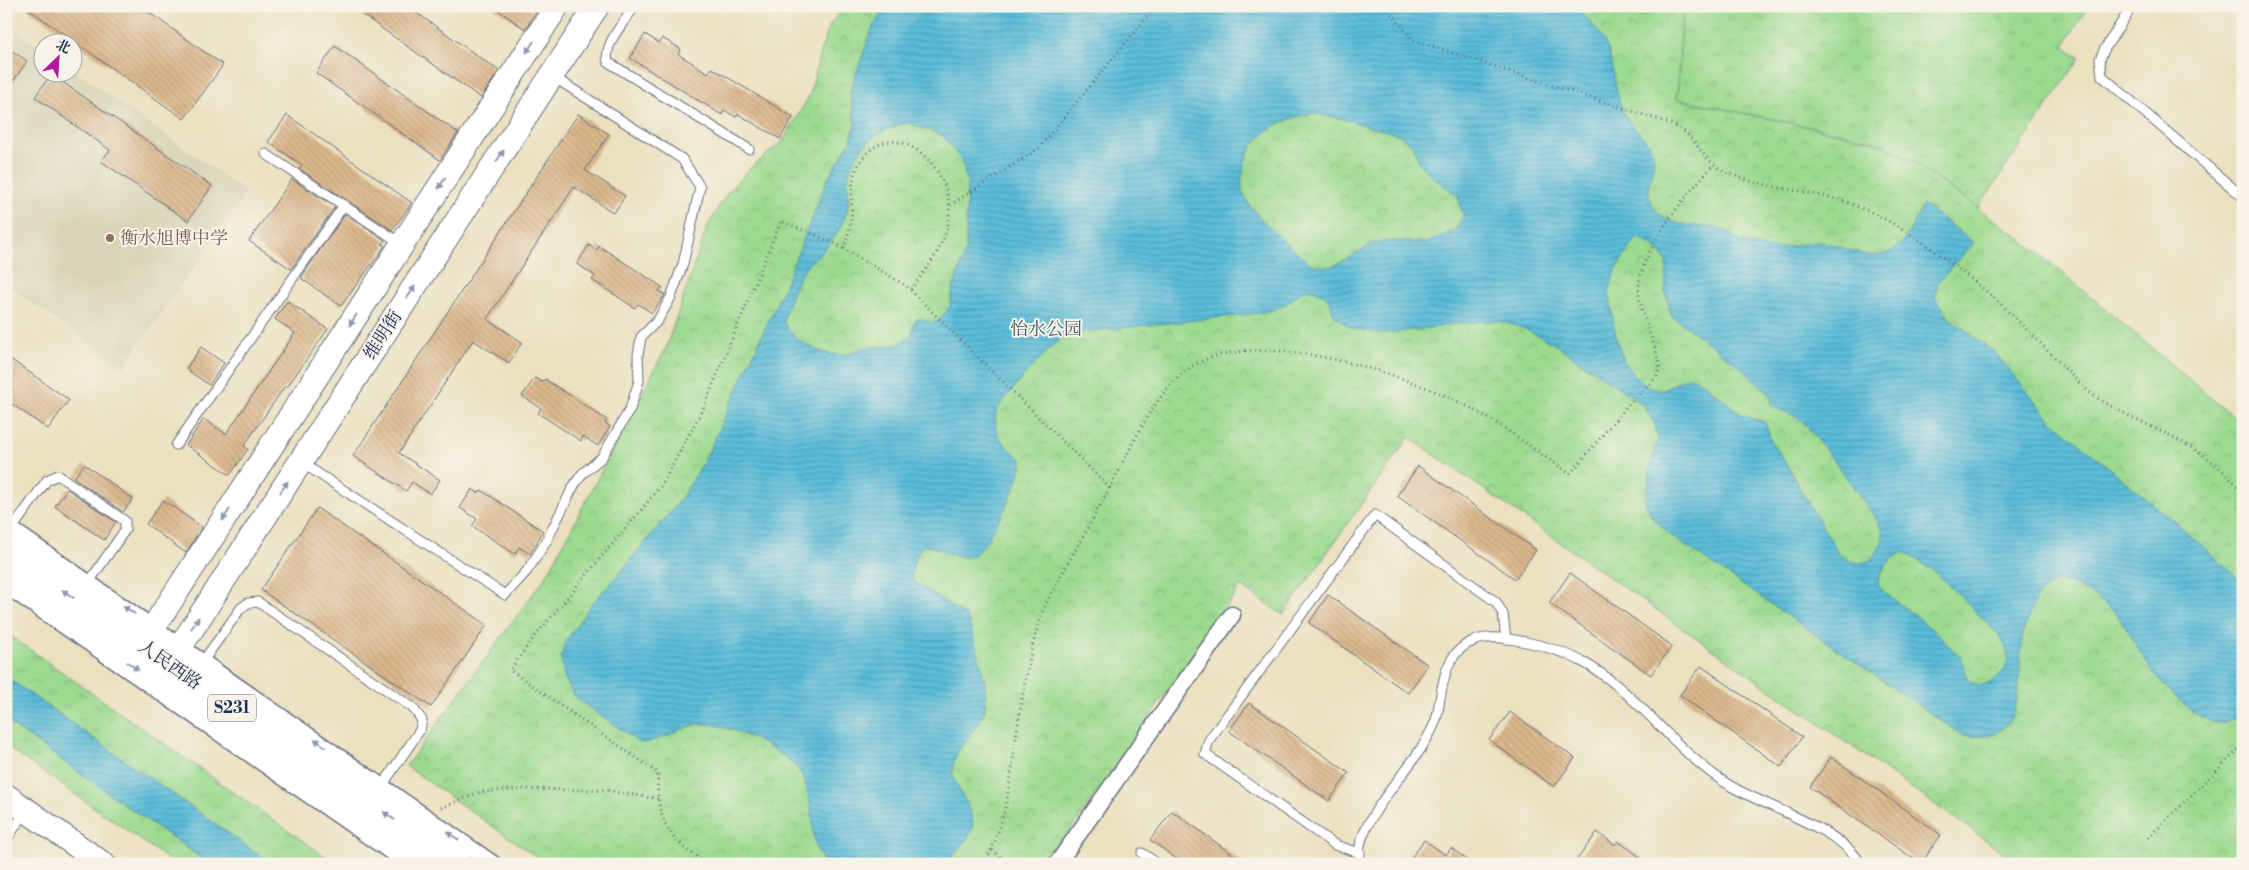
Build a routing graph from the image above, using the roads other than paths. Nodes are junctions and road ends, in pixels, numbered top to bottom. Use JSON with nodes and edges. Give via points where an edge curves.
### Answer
{"nodes":[{"id":1,"x":557,"y":6,"type":"edge"},
{"id":2,"x":598,"y":6,"type":"edge"},
{"id":3,"x":634,"y":6,"type":"edge"},
{"id":4,"x":2132,"y":6,"type":"edge"},
{"id":5,"x":552,"y":76,"type":"junction"},
{"id":6,"x":749,"y":149,"type":"dead end"},
{"id":7,"x":266,"y":154,"type":"dead end"},
{"id":8,"x":2243,"y":197,"type":"edge"},
{"id":9,"x":344,"y":205,"type":"junction"},
{"id":10,"x":402,"y":244,"type":"junction"},
{"id":11,"x":176,"y":445,"type":"dead end"},
{"id":12,"x":300,"y":462,"type":"junction"},
{"id":13,"x":8,"y":535,"type":"edge"},
{"id":14,"x":6,"y":579,"type":"edge"},
{"id":15,"x":89,"y":582,"type":"junction"},
{"id":16,"x":1232,"y":615,"type":"dead end"},
{"id":17,"x":147,"y":636,"type":"junction"},
{"id":18,"x":1506,"y":639,"type":"junction"},
{"id":19,"x":174,"y":654,"type":"junction"},
{"id":20,"x":203,"y":661,"type":"junction"},
{"id":21,"x":382,"y":786,"type":"junction"},
{"id":22,"x":6,"y":796,"type":"edge"},
{"id":23,"x":26,"y":810,"type":"junction"},
{"id":24,"x":6,"y":840,"type":"edge"},
{"id":25,"x":1142,"y":853,"type":"dead end"},
{"id":26,"x":1360,"y":853,"type":"junction"},
{"id":27,"x":103,"y":864,"type":"edge"},
{"id":28,"x":418,"y":864,"type":"edge"},
{"id":29,"x":458,"y":864,"type":"edge"},
{"id":30,"x":493,"y":864,"type":"edge"},
{"id":31,"x":1057,"y":864,"type":"edge"},
{"id":32,"x":1158,"y":864,"type":"edge"},
{"id":33,"x":1361,"y":864,"type":"edge"},
{"id":34,"x":1860,"y":864,"type":"edge"}],
"edges":[{"from":1,"to":10,"type":"street","name":"维明街","one_way":true},
{"from":2,"to":5,"type":"street","name":"维明街"},
{"from":3,"to":6,"type":"lane","via":[[610,43],[606,56],[608,62]]},
{"from":4,"to":8,"type":"lane","via":[[2104,50],[2100,60],[2102,76]]},
{"from":12,"to":5,"type":"street","name":"维明街","one_way":true},
{"from":5,"to":12,"type":"lane","via":[[682,159],[700,187],[683,264],[671,297],[658,320],[641,337],[638,356],[640,381],[630,409],[602,457],[582,474],[573,487],[528,571],[505,595]]},
{"from":7,"to":9,"type":"lane"},
{"from":9,"to":10,"type":"lane"},
{"from":9,"to":11,"type":"lane"},
{"from":10,"to":17,"type":"street","name":"维明街","one_way":true},
{"from":19,"to":12,"type":"street","name":"维明街","one_way":true},
{"from":13,"to":15,"type":"street"},
{"from":13,"to":15,"type":"lane","via":[[47,480],[58,475],[125,521],[125,530]]},
{"from":17,"to":13,"type":"main road","name":"人民西路","number":"S231","one_way":true},
{"from":14,"to":28,"type":"main road","name":"人民西路","number":"S231","one_way":true},
{"from":17,"to":15,"type":"street","one_way":true},
{"from":16,"to":31,"type":"street"},
{"from":17,"to":19,"type":"main road","name":"人民西路","number":"S231"},
{"from":18,"to":26,"type":"lane","via":[[1477,640],[1462,648],[1449,664],[1432,729],[1370,821],[1361,840]]},
{"from":18,"to":26,"type":"lane","via":[[1503,614],[1496,602],[1375,515],[1209,740],[1205,754],[1334,846]]},
{"from":18,"to":34,"type":"lane","via":[[1578,659],[1601,674],[1704,769],[1763,803],[1823,831],[1845,845]]},
{"from":19,"to":20,"type":"street"},
{"from":29,"to":19,"type":"main road","name":"人民西路","number":"S231","one_way":true},
{"from":21,"to":20,"type":"street","one_way":true},
{"from":20,"to":21,"type":"lane","via":[[241,608],[258,602],[413,708],[422,720],[420,730]]},
{"from":30,"to":21,"type":"street","one_way":true},
{"from":22,"to":23,"type":"street"},
{"from":23,"to":24,"type":"lane"},
{"from":23,"to":27,"type":"street"},
{"from":25,"to":32,"type":"lane"},
{"from":26,"to":33,"type":"lane"}]}
